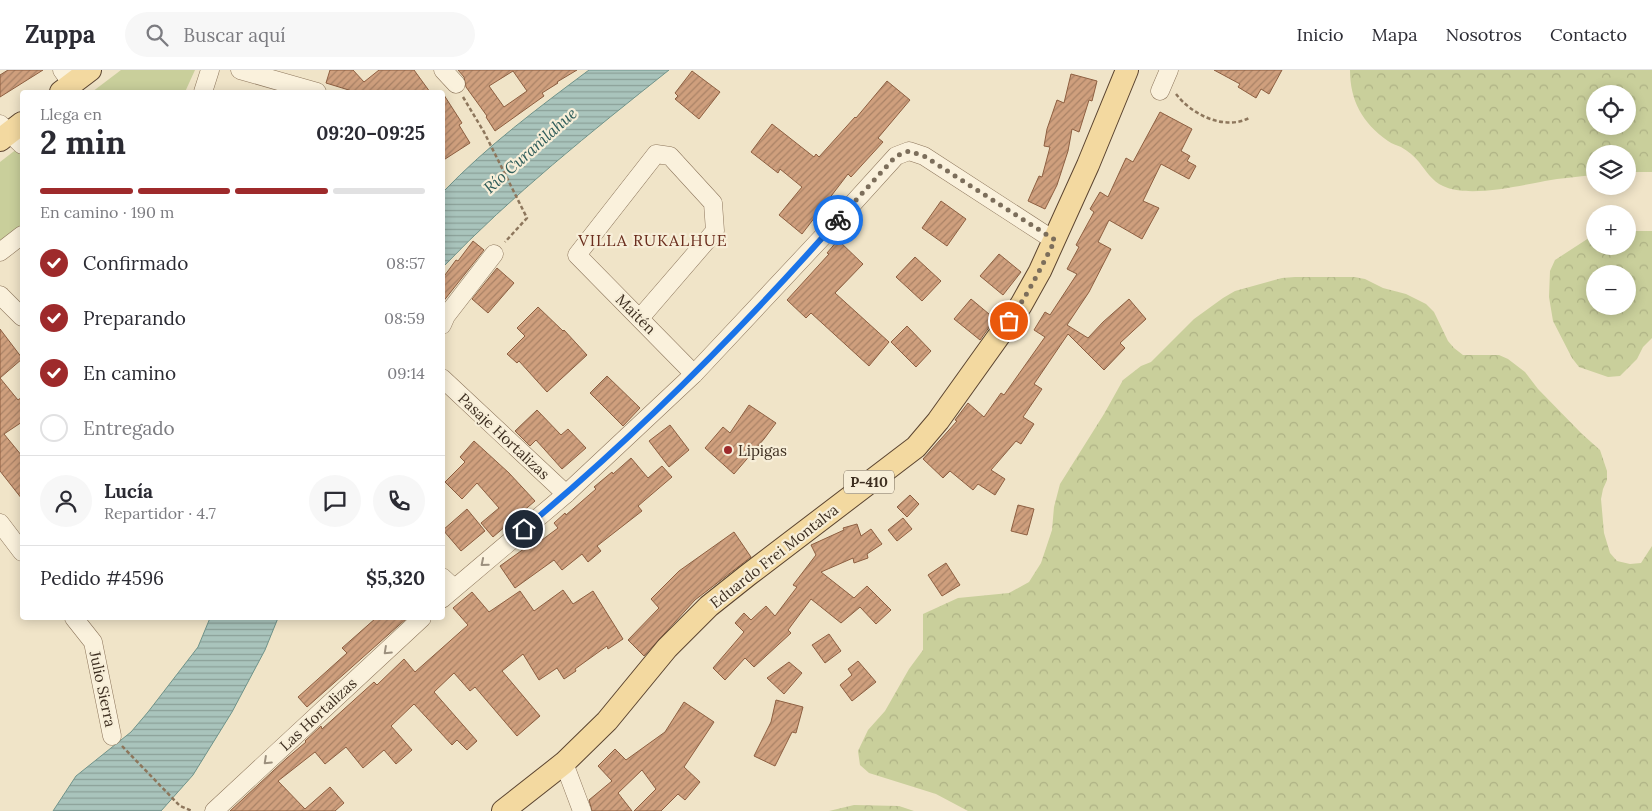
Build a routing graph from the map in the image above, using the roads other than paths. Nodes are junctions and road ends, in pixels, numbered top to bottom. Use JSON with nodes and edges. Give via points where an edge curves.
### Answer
{"nodes":[{"id":1,"x":90,"y":70,"type":"edge"},
{"id":2,"x":210,"y":70,"type":"edge"},
{"id":3,"x":240,"y":70,"type":"edge"},
{"id":4,"x":443,"y":70,"type":"edge"},
{"id":5,"x":1127,"y":70,"type":"edge"},
{"id":6,"x":1169,"y":70,"type":"edge"},
{"id":7,"x":65,"y":82,"type":"edge"},
{"id":8,"x":456,"y":84,"type":"road end"},
{"id":9,"x":204,"y":90,"type":"edge"},
{"id":10,"x":310,"y":90,"type":"edge"},
{"id":11,"x":1168,"y":93,"type":"road end"},
{"id":12,"x":20,"y":237,"type":"edge"},
{"id":13,"x":1055,"y":240,"type":"junction"},
{"id":14,"x":0,"y":252,"type":"edge"},
{"id":15,"x":494,"y":254,"type":"road end"},
{"id":16,"x":0,"y":295,"type":"edge"},
{"id":17,"x":20,"y":315,"type":"edge"},
{"id":18,"x":445,"y":318,"type":"edge"},
{"id":19,"x":640,"y":318,"type":"junction"},
{"id":20,"x":694,"y":374,"type":"junction"},
{"id":21,"x":445,"y":381,"type":"edge"},
{"id":22,"x":566,"y":494,"type":"junction"},
{"id":23,"x":0,"y":523,"type":"edge"},
{"id":24,"x":20,"y":549,"type":"edge"},
{"id":25,"x":446,"y":588,"type":"edge"},
{"id":26,"x":76,"y":620,"type":"edge"},
{"id":27,"x":420,"y":620,"type":"edge"},
{"id":28,"x":112,"y":736,"type":"road end"},
{"id":29,"x":564,"y":763,"type":"junction"},
{"id":30,"x":214,"y":811,"type":"edge"},
{"id":31,"x":504,"y":811,"type":"edge"},
{"id":32,"x":582,"y":811,"type":"edge"}],
"edges":[{"from":1,"to":7,"type":"main road"},
{"from":2,"to":9,"type":"street"},
{"from":3,"to":10,"type":"street"},
{"from":4,"to":8,"type":"street"},
{"from":5,"to":13,"type":"main road","name":"Eduardo Frei Montalva","number":"P-410"},
{"from":6,"to":11,"type":"street"},
{"from":12,"to":14,"type":"street"},
{"from":13,"to":20,"type":"street","via":[[924,156],[909,151],[902,153],[890,162]]},
{"from":13,"to":29,"type":"main road","name":"Eduardo Frei Montalva","number":"P-410","via":[[1021,305],[916,447],[709,606],[667,648],[608,722]]},
{"from":15,"to":18,"type":"street"},
{"from":16,"to":17,"type":"street"},
{"from":19,"to":19,"type":"street","name":"Maitén","via":[[715,232],[712,203],[670,156],[656,154],[577,255]]},
{"from":19,"to":20,"type":"street","name":"Maitén"},
{"from":20,"to":22,"type":"street"},
{"from":21,"to":22,"type":"street","name":"Pasaje Hortalizas"},
{"from":22,"to":25,"type":"street","one_way":true},
{"from":23,"to":24,"type":"street"},
{"from":26,"to":28,"type":"street","name":"Julio Sierra","via":[[93,642]]},
{"from":27,"to":30,"type":"street","name":"Las Hortalizas","one_way":true},
{"from":29,"to":31,"type":"main road","name":"Eduardo Frei Montalva","number":"P-410"},
{"from":29,"to":32,"type":"street"}]}
